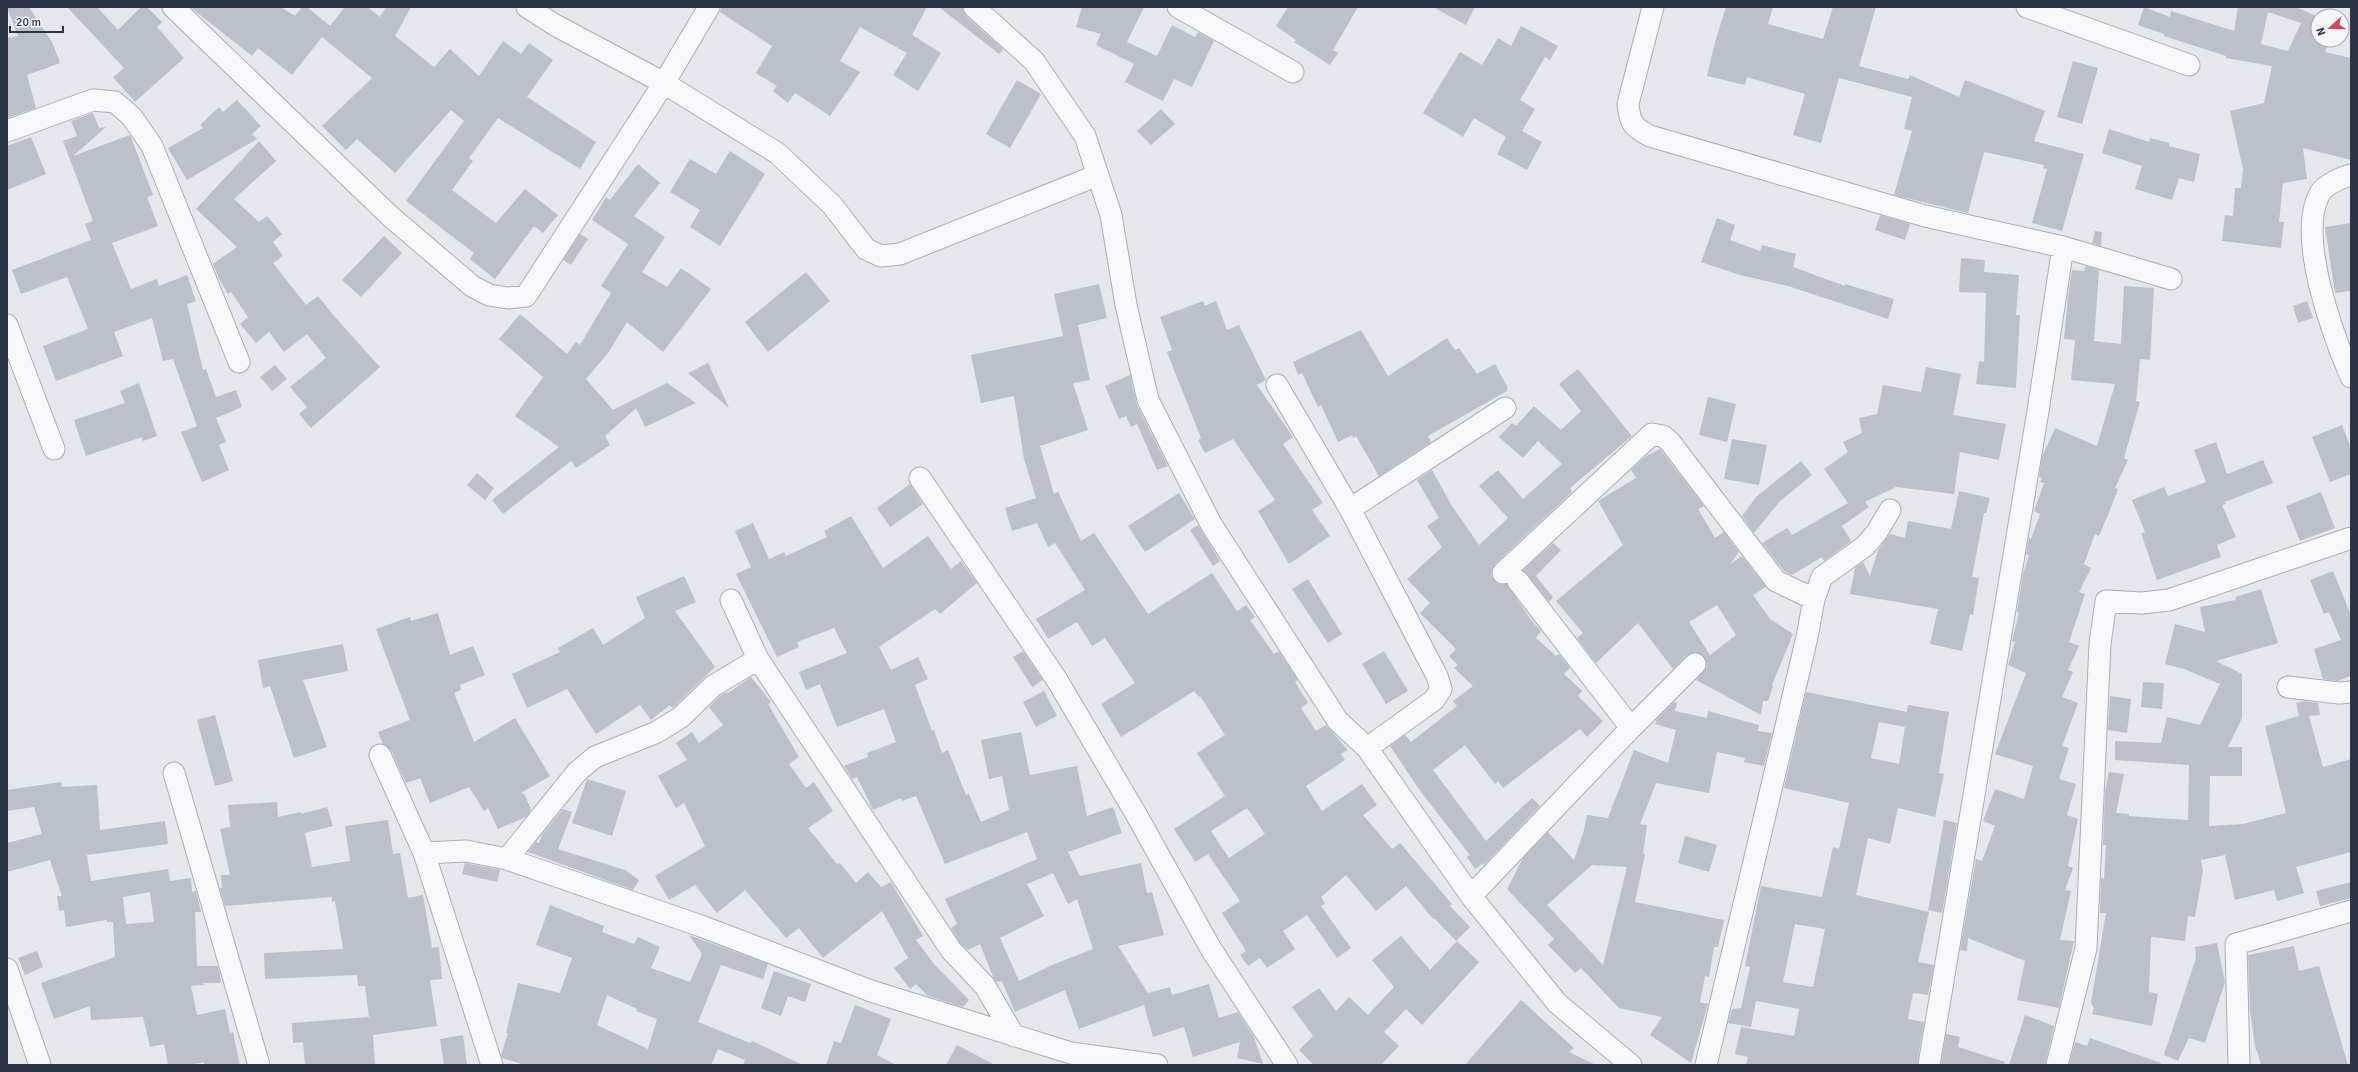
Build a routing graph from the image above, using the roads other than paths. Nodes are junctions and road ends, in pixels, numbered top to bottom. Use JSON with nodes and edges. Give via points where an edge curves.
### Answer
{"nodes":[{"id":1,"x":173,"y":7,"type":"edge"},
{"id":2,"x":527,"y":7,"type":"edge"},
{"id":3,"x":709,"y":7,"type":"edge"},
{"id":4,"x":974,"y":7,"type":"edge"},
{"id":5,"x":1178,"y":7,"type":"edge"},
{"id":6,"x":1653,"y":7,"type":"edge"},
{"id":7,"x":2033,"y":8,"type":"edge"},
{"id":8,"x":2189,"y":65,"type":"dead end"},
{"id":9,"x":1293,"y":72,"type":"dead end"},
{"id":10,"x":664,"y":83,"type":"junction"},
{"id":11,"x":7,"y":131,"type":"edge"},
{"id":12,"x":1098,"y":175,"type":"junction"},
{"id":13,"x":2351,"y":175,"type":"edge"},
{"id":14,"x":2063,"y":248,"type":"junction"},
{"id":15,"x":2171,"y":279,"type":"dead end"},
{"id":16,"x":7,"y":325,"type":"edge"},
{"id":17,"x":239,"y":362,"type":"dead end"},
{"id":18,"x":2351,"y":377,"type":"edge"},
{"id":19,"x":1277,"y":386,"type":"dead end"},
{"id":20,"x":1505,"y":408,"type":"dead end"},
{"id":21,"x":54,"y":449,"type":"dead end"},
{"id":22,"x":920,"y":478,"type":"dead end"},
{"id":23,"x":1350,"y":509,"type":"junction"},
{"id":24,"x":1890,"y":510,"type":"dead end"},
{"id":25,"x":2351,"y":538,"type":"edge"},
{"id":26,"x":1814,"y":599,"type":"junction"},
{"id":27,"x":731,"y":600,"type":"dead end"},
{"id":28,"x":758,"y":659,"type":"junction"},
{"id":29,"x":1695,"y":664,"type":"dead end"},
{"id":30,"x":2288,"y":687,"type":"dead end"},
{"id":31,"x":2351,"y":692,"type":"edge"},
{"id":32,"x":1631,"y":728,"type":"junction"},
{"id":33,"x":1367,"y":748,"type":"junction"},
{"id":34,"x":380,"y":755,"type":"dead end"},
{"id":35,"x":174,"y":773,"type":"dead end"},
{"id":36,"x":424,"y":853,"type":"junction"},
{"id":37,"x":507,"y":859,"type":"junction"},
{"id":38,"x":1471,"y":896,"type":"junction"},
{"id":39,"x":2351,"y":911,"type":"edge"},
{"id":40,"x":7,"y":969,"type":"edge"},
{"id":41,"x":1014,"y":1036,"type":"junction"},
{"id":42,"x":40,"y":1065,"type":"edge"},
{"id":43,"x":259,"y":1065,"type":"edge"},
{"id":44,"x":492,"y":1065,"type":"edge"},
{"id":45,"x":1157,"y":1065,"type":"edge"},
{"id":46,"x":1287,"y":1065,"type":"edge"},
{"id":47,"x":1631,"y":1065,"type":"edge"},
{"id":48,"x":1706,"y":1065,"type":"edge"},
{"id":49,"x":1929,"y":1065,"type":"edge"},
{"id":50,"x":2058,"y":1065,"type":"edge"},
{"id":51,"x":2239,"y":1065,"type":"edge"}],
"edges":[{"from":1,"to":10,"type":"street","via":[[390,216],[472,286],[489,295],[508,298],[526,296]]},
{"from":2,"to":10,"type":"street","via":[[555,25]]},
{"from":3,"to":10,"type":"street"},
{"from":4,"to":12,"type":"street","via":[[1034,61],[1085,136]]},
{"from":5,"to":9,"type":"street"},
{"from":6,"to":14,"type":"street","via":[[1628,104],[1630,120],[1636,129],[1650,136],[1925,216]]},
{"from":7,"to":8,"type":"street"},
{"from":10,"to":12,"type":"street","via":[[777,154],[832,205],[866,249],[881,256],[900,254]]},
{"from":11,"to":17,"type":"street","via":[[93,100],[115,102],[132,117],[152,146]]},
{"from":12,"to":33,"type":"street","via":[[1111,215],[1126,305],[1148,400],[1211,524],[1338,721]]},
{"from":13,"to":18,"type":"street","via":[[2342,177],[2320,193],[2312,224],[2313,258],[2341,353]]},
{"from":14,"to":15,"type":"street"},
{"from":14,"to":49,"type":"street"},
{"from":16,"to":21,"type":"street"},
{"from":19,"to":23,"type":"street"},
{"from":20,"to":23,"type":"street"},
{"from":22,"to":46,"type":"street","via":[[1057,680],[1212,949]]},
{"from":23,"to":33,"type":"street","via":[[1437,676],[1440,690],[1434,700]]},
{"from":24,"to":26,"type":"street","via":[[1877,532],[1864,546],[1822,577]]},
{"from":25,"to":50,"type":"street","via":[[2169,600],[2142,603],[2106,601],[2100,644],[2086,948]]},
{"from":26,"to":32,"type":"street","via":[[1776,581],[1670,442],[1663,436],[1652,434],[1511,577]]},
{"from":26,"to":48,"type":"street"},
{"from":27,"to":28,"type":"street"},
{"from":28,"to":37,"type":"street","via":[[713,686],[681,718],[657,732],[595,757],[577,772]]},
{"from":28,"to":41,"type":"street","via":[[951,950],[985,986]]},
{"from":29,"to":32,"type":"street"},
{"from":30,"to":31,"type":"street"},
{"from":32,"to":38,"type":"street"},
{"from":33,"to":38,"type":"street"},
{"from":34,"to":36,"type":"street"},
{"from":35,"to":43,"type":"street"},
{"from":36,"to":37,"type":"street","via":[[466,851]]},
{"from":36,"to":44,"type":"street"},
{"from":37,"to":41,"type":"street","via":[[701,926],[871,991]]},
{"from":38,"to":47,"type":"street","via":[[1557,1003]]},
{"from":39,"to":51,"type":"street","via":[[2236,944]]},
{"from":40,"to":42,"type":"street"},
{"from":41,"to":45,"type":"street","via":[[1071,1053]]}]}
